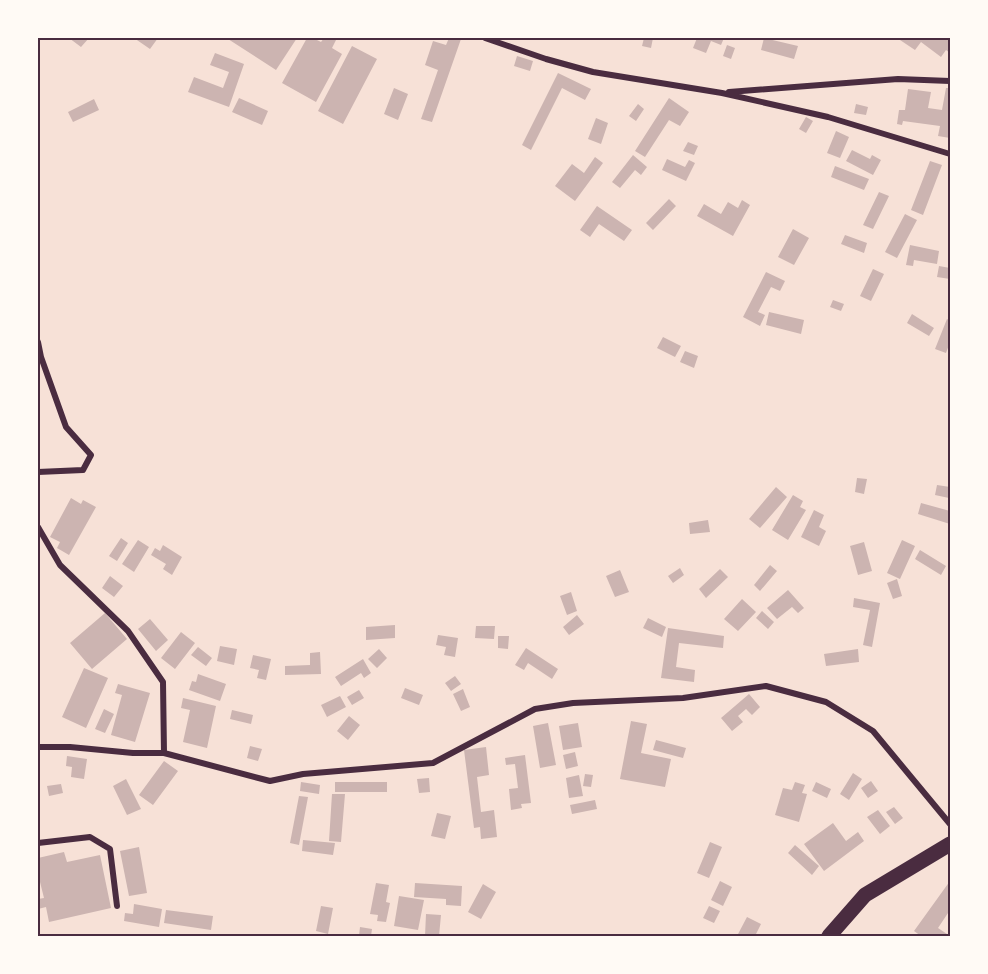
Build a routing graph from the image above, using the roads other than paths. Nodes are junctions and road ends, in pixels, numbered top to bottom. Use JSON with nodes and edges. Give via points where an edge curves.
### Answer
{"nodes":[{"id":1,"x":485,"y":38,"type":"edge"},
{"id":2,"x":951,"y":81,"type":"edge"},
{"id":3,"x":722,"y":93,"type":"junction"},
{"id":4,"x":951,"y":154,"type":"edge"},
{"id":5,"x":38,"y":342,"type":"edge"},
{"id":6,"x":38,"y":472,"type":"edge"},
{"id":7,"x":38,"y":527,"type":"edge"},
{"id":8,"x":38,"y":747,"type":"edge"},
{"id":9,"x":164,"y":753,"type":"junction"},
{"id":10,"x":951,"y":824,"type":"edge"},
{"id":11,"x":38,"y":843,"type":"edge"},
{"id":12,"x":951,"y":843,"type":"edge"},
{"id":13,"x":117,"y":906,"type":"dead end"},
{"id":14,"x":829,"y":936,"type":"edge"}],
"edges":[{"from":1,"to":3,"type":"street","via":[[593,72]]},
{"from":2,"to":3,"type":"street","via":[[898,80]]},
{"from":3,"to":4,"type":"street","via":[[828,117]]},
{"from":5,"to":6,"type":"street","via":[[66,427],[91,455],[83,470]]},
{"from":7,"to":9,"type":"street","via":[[60,564],[128,631],[163,682]]},
{"from":8,"to":9,"type":"street"},
{"from":9,"to":10,"type":"street","via":[[270,781],[303,774],[433,763],[535,709],[573,703],[683,698],[766,686],[826,702],[873,732]]},
{"from":11,"to":13,"type":"street","via":[[90,837],[110,849]]},
{"from":12,"to":14,"type":"main road","via":[[865,895]]}]}
